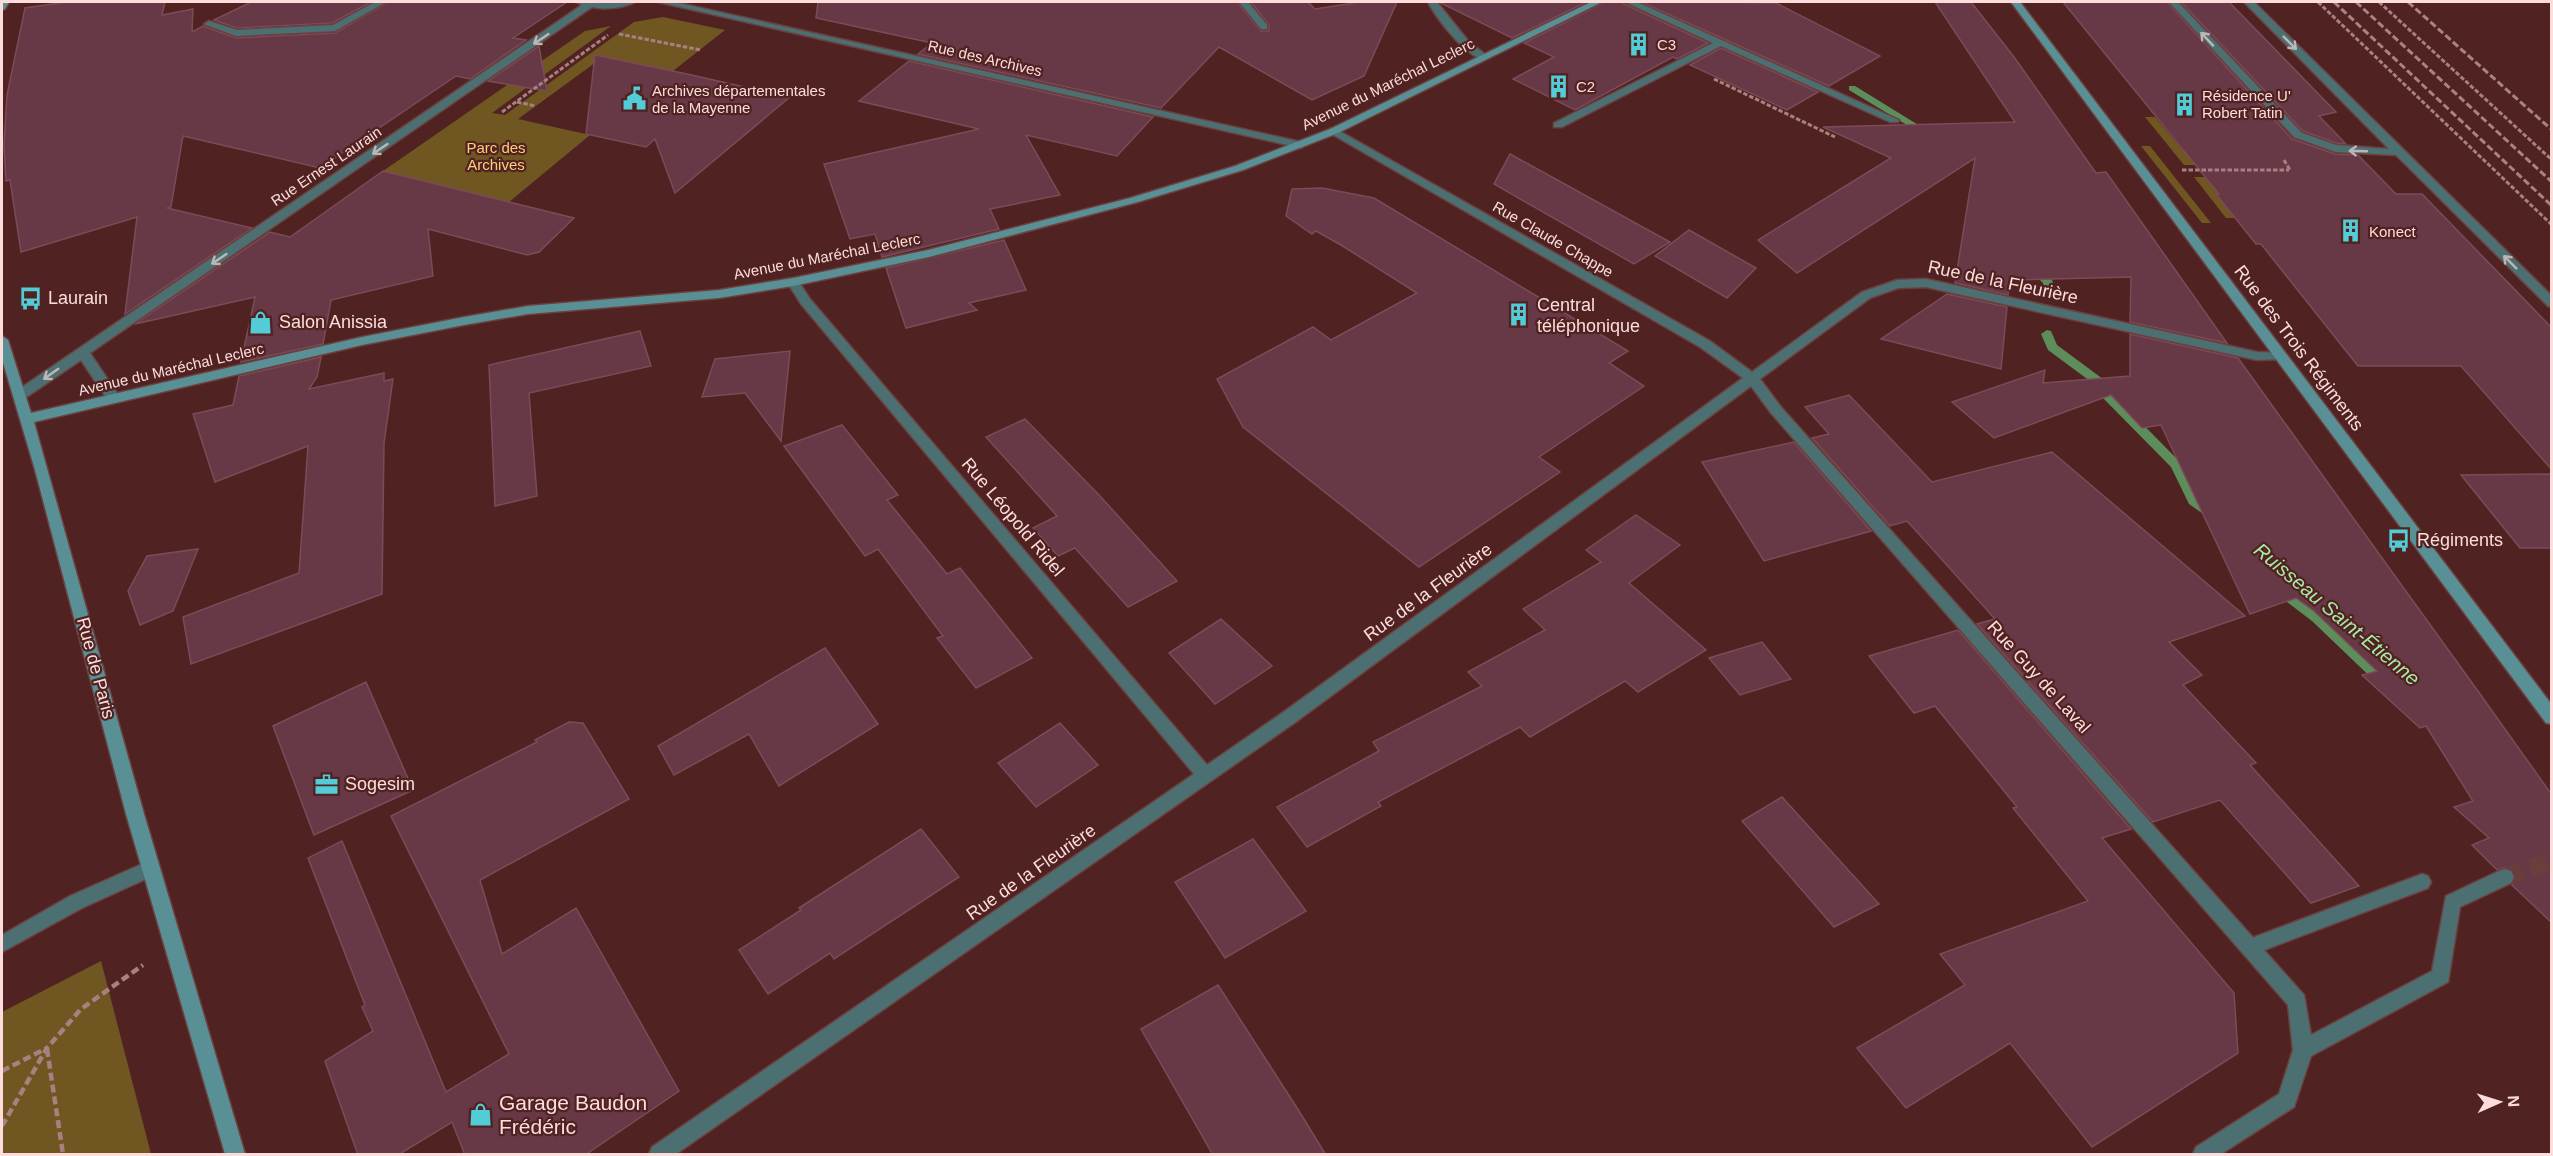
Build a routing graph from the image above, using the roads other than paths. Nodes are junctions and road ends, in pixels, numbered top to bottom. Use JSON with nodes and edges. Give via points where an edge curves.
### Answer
{"nodes":[{"id":1,"x":4,"y":2,"type":"edge"},
{"id":2,"x":381,"y":2,"type":"edge"},
{"id":3,"x":630,"y":2,"type":"edge"},
{"id":4,"x":663,"y":2,"type":"edge"},
{"id":5,"x":1243,"y":2,"type":"edge"},
{"id":6,"x":1432,"y":2,"type":"edge"},
{"id":7,"x":1597,"y":2,"type":"edge"},
{"id":8,"x":1630,"y":2,"type":"edge"},
{"id":9,"x":2015,"y":2,"type":"edge"},
{"id":10,"x":2173,"y":2,"type":"edge"},
{"id":11,"x":2249,"y":2,"type":"edge"},
{"id":12,"x":585,"y":3,"type":"edge"},
{"id":13,"x":2,"y":7,"type":"edge"},
{"id":14,"x":209,"y":24,"type":"dead end"},
{"id":15,"x":1264,"y":27,"type":"dead end"},
{"id":16,"x":1722,"y":42,"type":"junction"},
{"id":17,"x":1482,"y":57,"type":"junction"},
{"id":18,"x":1894,"y":120,"type":"dead end"},
{"id":19,"x":1558,"y":125,"type":"dead end"},
{"id":20,"x":1334,"y":131,"type":"junction"},
{"id":21,"x":1301,"y":145,"type":"junction"},
{"id":22,"x":2399,"y":152,"type":"junction"},
{"id":23,"x":793,"y":282,"type":"junction"},
{"id":24,"x":2552,"y":303,"type":"edge"},
{"id":25,"x":2,"y":340,"type":"edge"},
{"id":26,"x":82,"y":352,"type":"junction"},
{"id":27,"x":2280,"y":356,"type":"junction"},
{"id":28,"x":1752,"y":379,"type":"junction"},
{"id":29,"x":20,"y":395,"type":"junction"},
{"id":30,"x":114,"y":399,"type":"junction"},
{"id":31,"x":26,"y":419,"type":"junction"},
{"id":32,"x":2552,"y":718,"type":"edge"},
{"id":33,"x":1205,"y":775,"type":"junction"},
{"id":34,"x":151,"y":868,"type":"junction"},
{"id":35,"x":2505,"y":877,"type":"tunnel mouth"},
{"id":36,"x":2422,"y":882,"type":"dead end"},
{"id":37,"x":2,"y":944,"type":"edge"},
{"id":38,"x":2251,"y":947,"type":"junction"},
{"id":39,"x":2303,"y":1050,"type":"junction"},
{"id":40,"x":235,"y":1155,"type":"edge"},
{"id":41,"x":659,"y":1155,"type":"edge"},
{"id":42,"x":2203,"y":1155,"type":"edge"}],
"edges":[{"from":1,"to":13,"type":"main road"},
{"from":2,"to":14,"type":"street","via":[[335,28],[236,33]]},
{"from":3,"to":12,"type":"street","via":[[610,6]]},
{"from":4,"to":21,"type":"street","name":"Rue des Archives"},
{"from":5,"to":15,"type":"street"},
{"from":6,"to":17,"type":"street","via":[[1465,44]]},
{"from":7,"to":17,"type":"main road","name":"Avenue du Maréchal Leclerc"},
{"from":8,"to":16,"type":"street"},
{"from":9,"to":27,"type":"main road","name":"Rue des Trois Régiments"},
{"from":22,"to":10,"type":"street","one_way":true,"via":[[2321,147],[2298,135]]},
{"from":11,"to":22,"type":"street","one_way":true},
{"from":12,"to":26,"type":"street","name":"Rue Ernest Laurain","one_way":true},
{"from":16,"to":18,"type":"street"},
{"from":16,"to":19,"type":"street"},
{"from":17,"to":20,"type":"main road","name":"Avenue du Maréchal Leclerc"},
{"from":20,"to":21,"type":"main road","name":"Avenue du Maréchal Leclerc"},
{"from":20,"to":28,"type":"street","name":"Rue Claude Chappe","via":[[1705,344]]},
{"from":21,"to":23,"type":"main road","name":"Avenue du Maréchal Leclerc","via":[[1134,200],[930,253]]},
{"from":24,"to":22,"type":"street","one_way":true},
{"from":23,"to":30,"type":"main road","name":"Avenue du Maréchal Leclerc","via":[[719,294],[528,310],[464,321]]},
{"from":23,"to":33,"type":"street","name":"Rue Léopold Ridel"},
{"from":25,"to":29,"type":"main road","name":"Rue de Paris"},
{"from":26,"to":29,"type":"street","name":"Rue Ernest Laurain","one_way":true},
{"from":26,"to":30,"type":"street"},
{"from":27,"to":28,"type":"street","name":"Rue de la Fleurière","via":[[2258,356],[1926,283],[1898,285],[1866,295]]},
{"from":27,"to":32,"type":"main road","name":"Rue des Trois Régiments"},
{"from":28,"to":33,"type":"street","name":"Rue de la Fleurière"},
{"from":28,"to":38,"type":"street","name":"Rue Guy de Laval"},
{"from":29,"to":31,"type":"main road","name":"Rue de Paris"},
{"from":30,"to":31,"type":"main road","name":"Avenue du Maréchal Leclerc"},
{"from":31,"to":34,"type":"main road","name":"Rue de Paris"},
{"from":33,"to":41,"type":"street","name":"Rue de la Fleurière"},
{"from":34,"to":37,"type":"street","via":[[76,902]]},
{"from":34,"to":40,"type":"main road","name":"Rue de Paris"},
{"from":35,"to":39,"type":"street","via":[[2452,902],[2441,976]]},
{"from":36,"to":38,"type":"street"},
{"from":38,"to":39,"type":"street","name":"Rue Guy de Laval","via":[[2297,1001]]},
{"from":39,"to":42,"type":"street","via":[[2287,1100]]}]}
